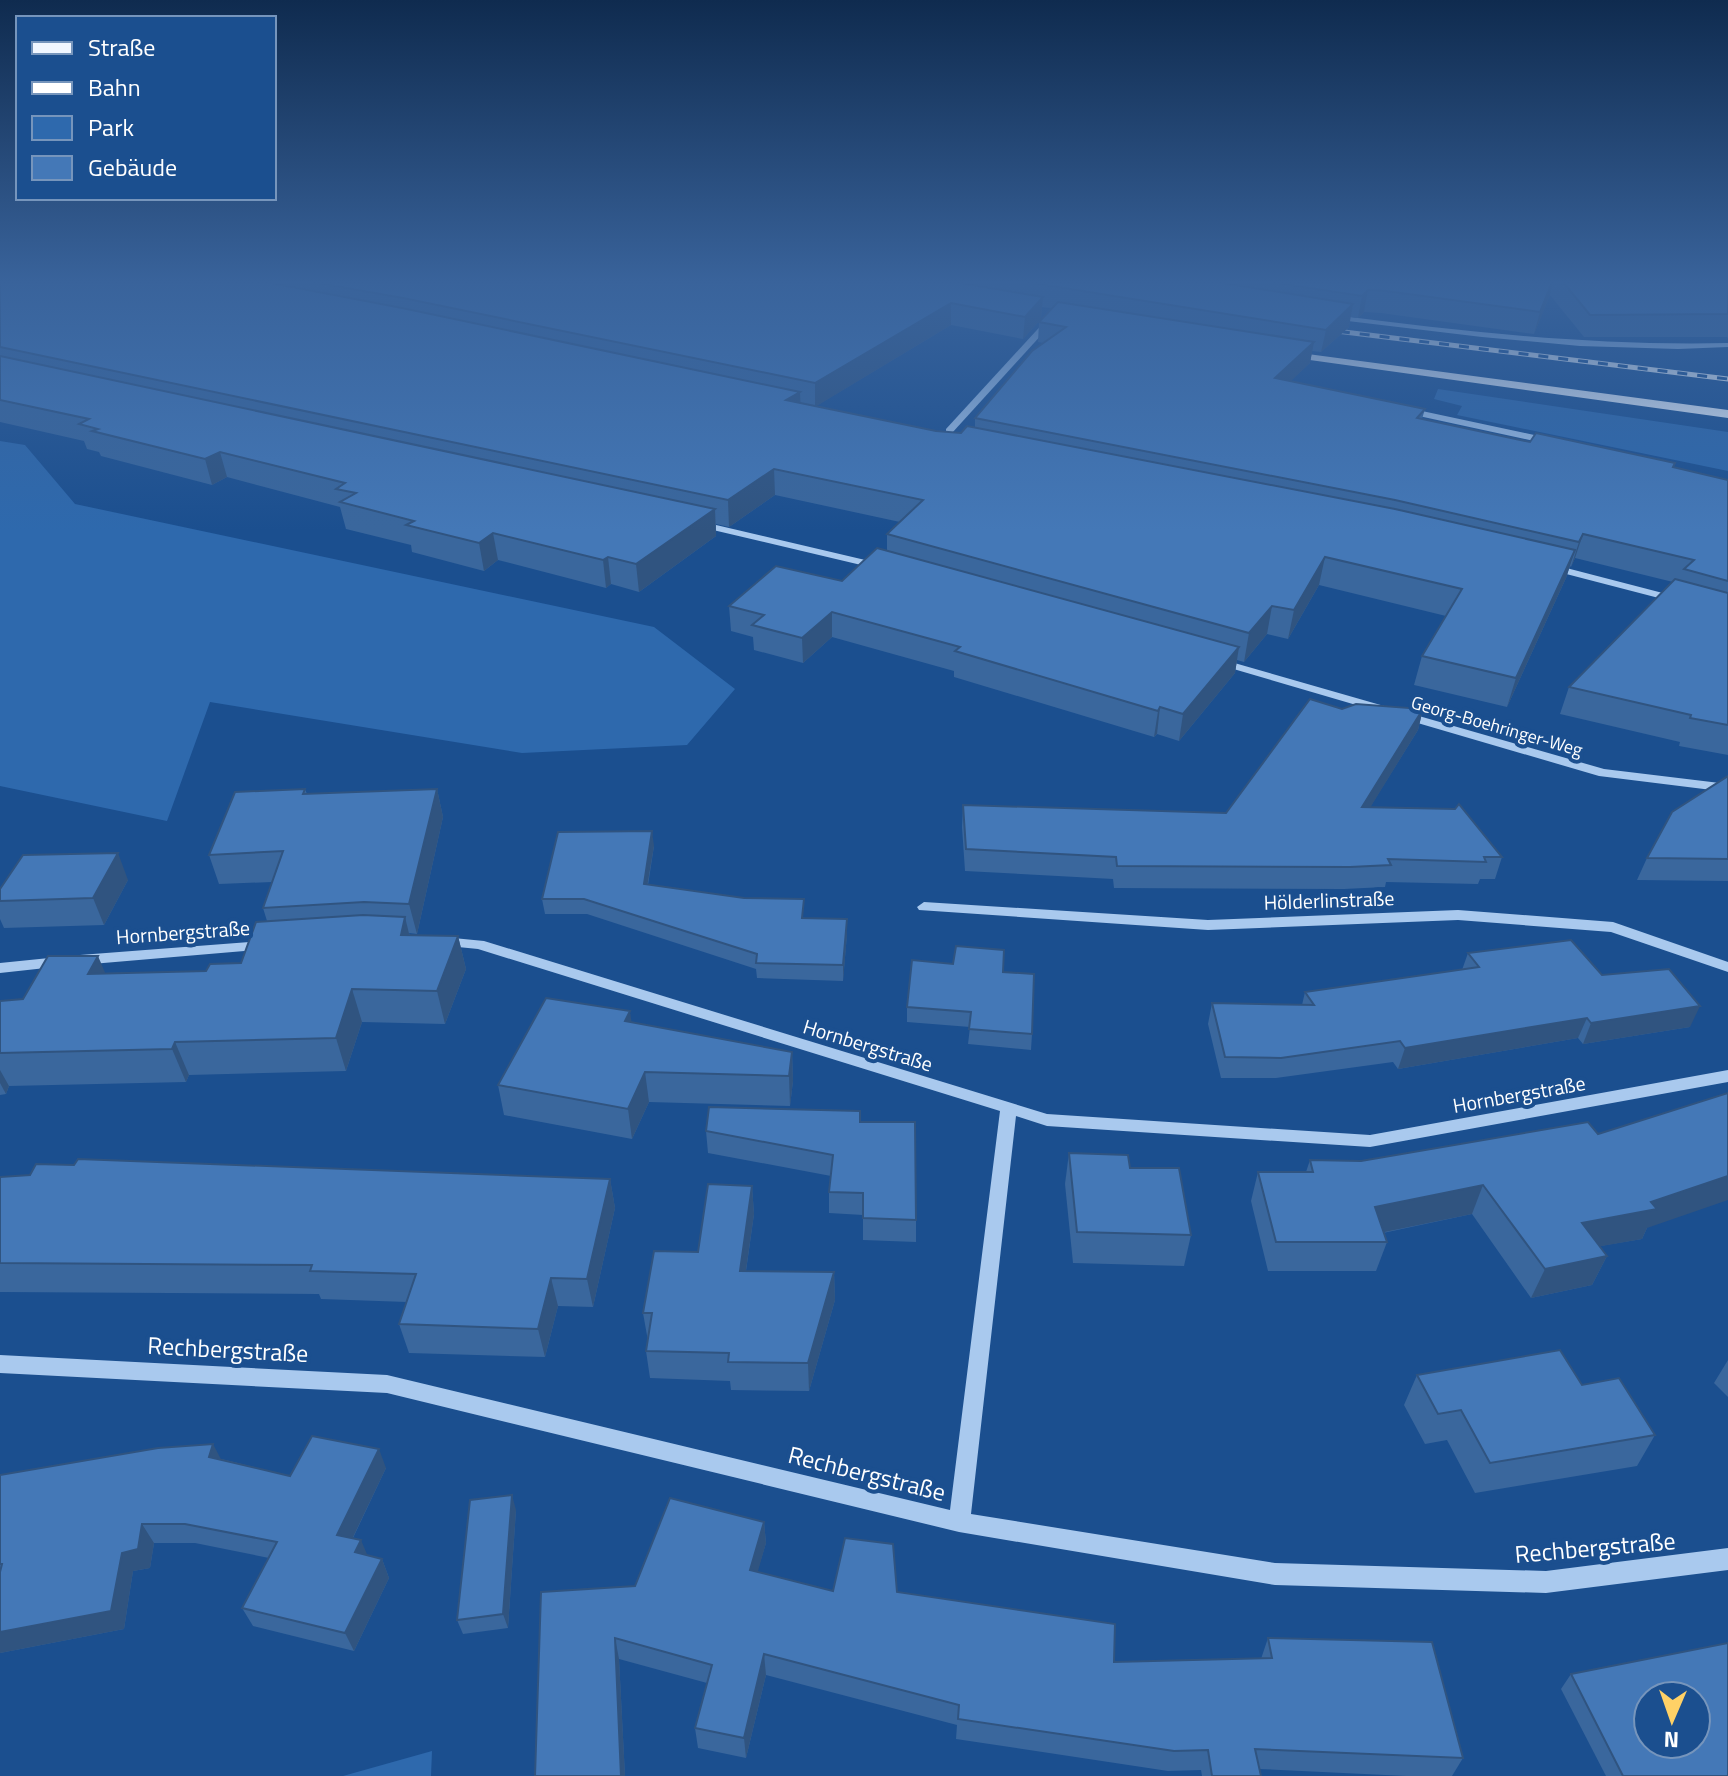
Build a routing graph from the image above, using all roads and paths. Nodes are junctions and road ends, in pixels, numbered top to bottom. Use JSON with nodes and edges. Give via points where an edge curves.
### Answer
{"nodes":[{"id":1,"x":1009,"y":365,"type":"edge"},
{"id":2,"x":1367,"y":365,"type":"edge"},
{"id":3,"x":1399,"y":409,"type":"edge"},
{"id":4,"x":1728,"y":414,"type":"edge"},
{"id":5,"x":949,"y":431,"type":"edge"},
{"id":6,"x":940,"y":440,"type":"edge"},
{"id":7,"x":956,"y":443,"type":"edge"},
{"id":8,"x":1563,"y":445,"type":"edge"},
{"id":9,"x":684,"y":520,"type":"edge"},
{"id":10,"x":1546,"y":566,"type":"edge"},
{"id":11,"x":885,"y":567,"type":"edge"},
{"id":12,"x":1697,"y":605,"type":"edge"},
{"id":13,"x":1204,"y":657,"type":"edge"},
{"id":14,"x":1728,"y":788,"type":"edge"},
{"id":15,"x":924,"y":907,"type":"dead end"},
{"id":16,"x":418,"y":941,"type":"edge"},
{"id":17,"x":281,"y":945,"type":"edge"},
{"id":18,"x":1728,"y":967,"type":"edge"},
{"id":19,"x":0,"y":968,"type":"edge"},
{"id":20,"x":1728,"y":1076,"type":"edge"},
{"id":21,"x":1008,"y":1110,"type":"junction"},
{"id":22,"x":0,"y":1364,"type":"edge"},
{"id":23,"x":959,"y":1522,"type":"junction"},
{"id":24,"x":1728,"y":1559,"type":"edge"}],
"edges":[{"from":1,"to":5,"type":"street"},
{"from":2,"to":4,"type":"main road"},
{"from":3,"to":8,"type":"street"},
{"from":6,"to":7,"type":"street"},
{"from":9,"to":11,"type":"street"},
{"from":10,"to":12,"type":"street"},
{"from":13,"to":14,"type":"street","name":"Georg-Boehringer-Weg","via":[[1603,773]]},
{"from":15,"to":18,"type":"street","name":"Hölderlinstraße","via":[[1208,925],[1458,915],[1613,927]]},
{"from":16,"to":21,"type":"street","name":"Hornbergstraße","via":[[479,944]]},
{"from":17,"to":19,"type":"street","name":"Hornbergstraße"},
{"from":20,"to":21,"type":"street","name":"Hornbergstraße","via":[[1370,1141],[1047,1120]]},
{"from":21,"to":23,"type":"street"},
{"from":22,"to":23,"type":"street","name":"Rechbergstraße","via":[[387,1384]]},
{"from":23,"to":24,"type":"street","name":"Rechbergstraße","via":[[1275,1574],[1546,1582]]}]}
